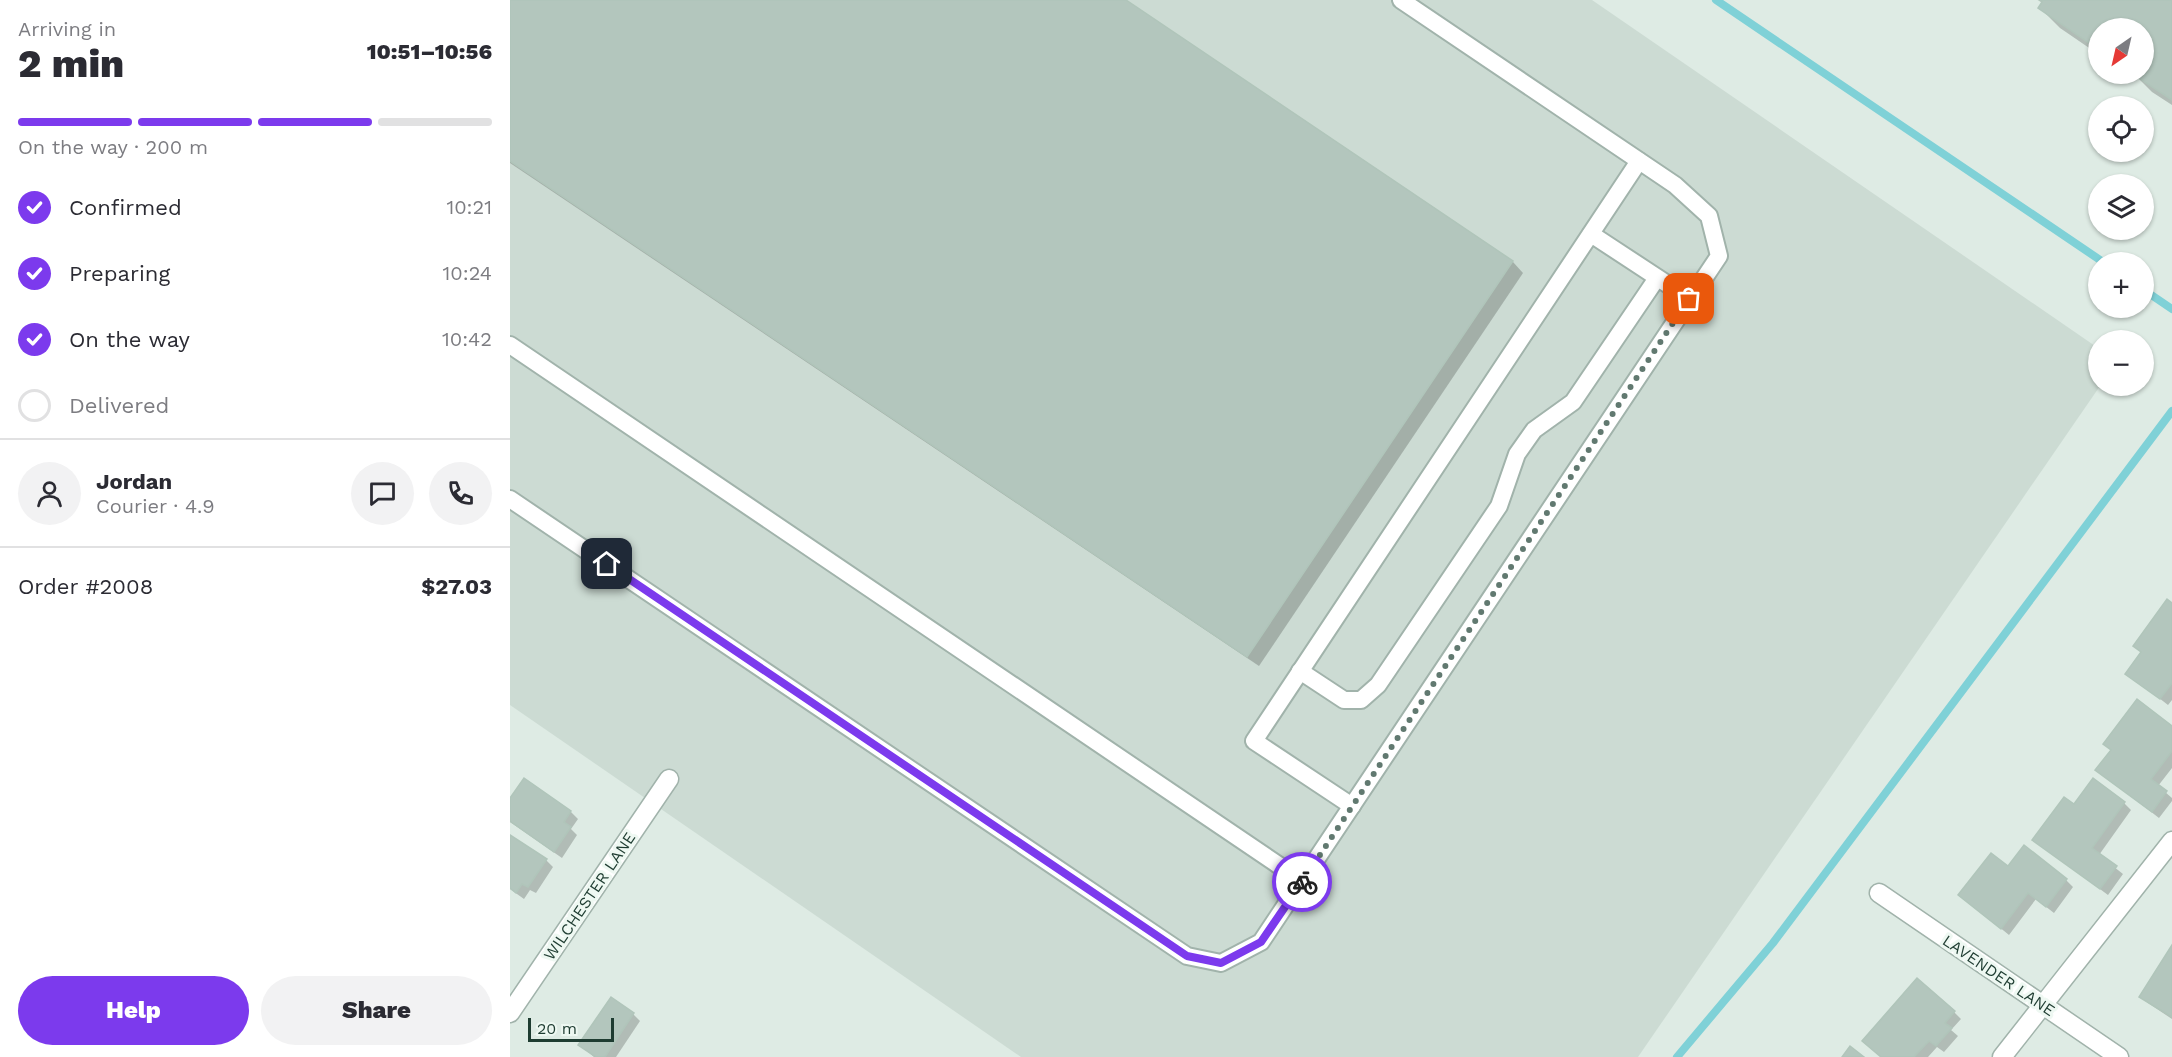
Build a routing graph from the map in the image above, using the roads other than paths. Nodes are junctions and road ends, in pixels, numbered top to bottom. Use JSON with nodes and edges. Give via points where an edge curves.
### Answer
{"nodes":[{"id":1,"x":1401,"y":0,"type":"edge"},
{"id":2,"x":1639,"y":161,"type":"junction"},
{"id":3,"x":1591,"y":234,"type":"junction"},
{"id":4,"x":1657,"y":278,"type":"junction"},
{"id":5,"x":1689,"y":299,"type":"junction"},
{"id":6,"x":510,"y":345,"type":"edge"},
{"id":7,"x":510,"y":499,"type":"edge"},
{"id":8,"x":1300,"y":671,"type":"junction"},
{"id":9,"x":669,"y":779,"type":"dead end"},
{"id":10,"x":1352,"y":806,"type":"junction"},
{"id":11,"x":2172,"y":841,"type":"edge"},
{"id":12,"x":1302,"y":881,"type":"junction"},
{"id":13,"x":1879,"y":893,"type":"dead end"},
{"id":14,"x":2044,"y":1006,"type":"junction"},
{"id":15,"x":510,"y":1013,"type":"edge"},
{"id":16,"x":2002,"y":1057,"type":"edge"},
{"id":17,"x":2119,"y":1057,"type":"edge"}],
"edges":[{"from":1,"to":2,"type":"lane"},
{"from":2,"to":3,"type":"lane"},
{"from":2,"to":5,"type":"lane","via":[[1675,185],[1709,216],[1719,255]]},
{"from":3,"to":4,"type":"lane"},
{"from":3,"to":8,"type":"lane"},
{"from":4,"to":5,"type":"lane"},
{"from":4,"to":8,"type":"lane","via":[[1573,402],[1534,430],[1517,454],[1499,506],[1378,685],[1361,700],[1344,700]]},
{"from":5,"to":10,"type":"lane"},
{"from":6,"to":12,"type":"lane"},
{"from":7,"to":12,"type":"lane","via":[[1187,956],[1221,963],[1261,942]]},
{"from":8,"to":10,"type":"lane","via":[[1254,741]]},
{"from":9,"to":15,"type":"street","name":"WILCHESTER LANE"},
{"from":10,"to":12,"type":"lane"},
{"from":11,"to":14,"type":"street"},
{"from":13,"to":14,"type":"street","name":"LAVENDER LANE"},
{"from":14,"to":16,"type":"street"},
{"from":14,"to":17,"type":"street","name":"LAVENDER LANE"}]}
